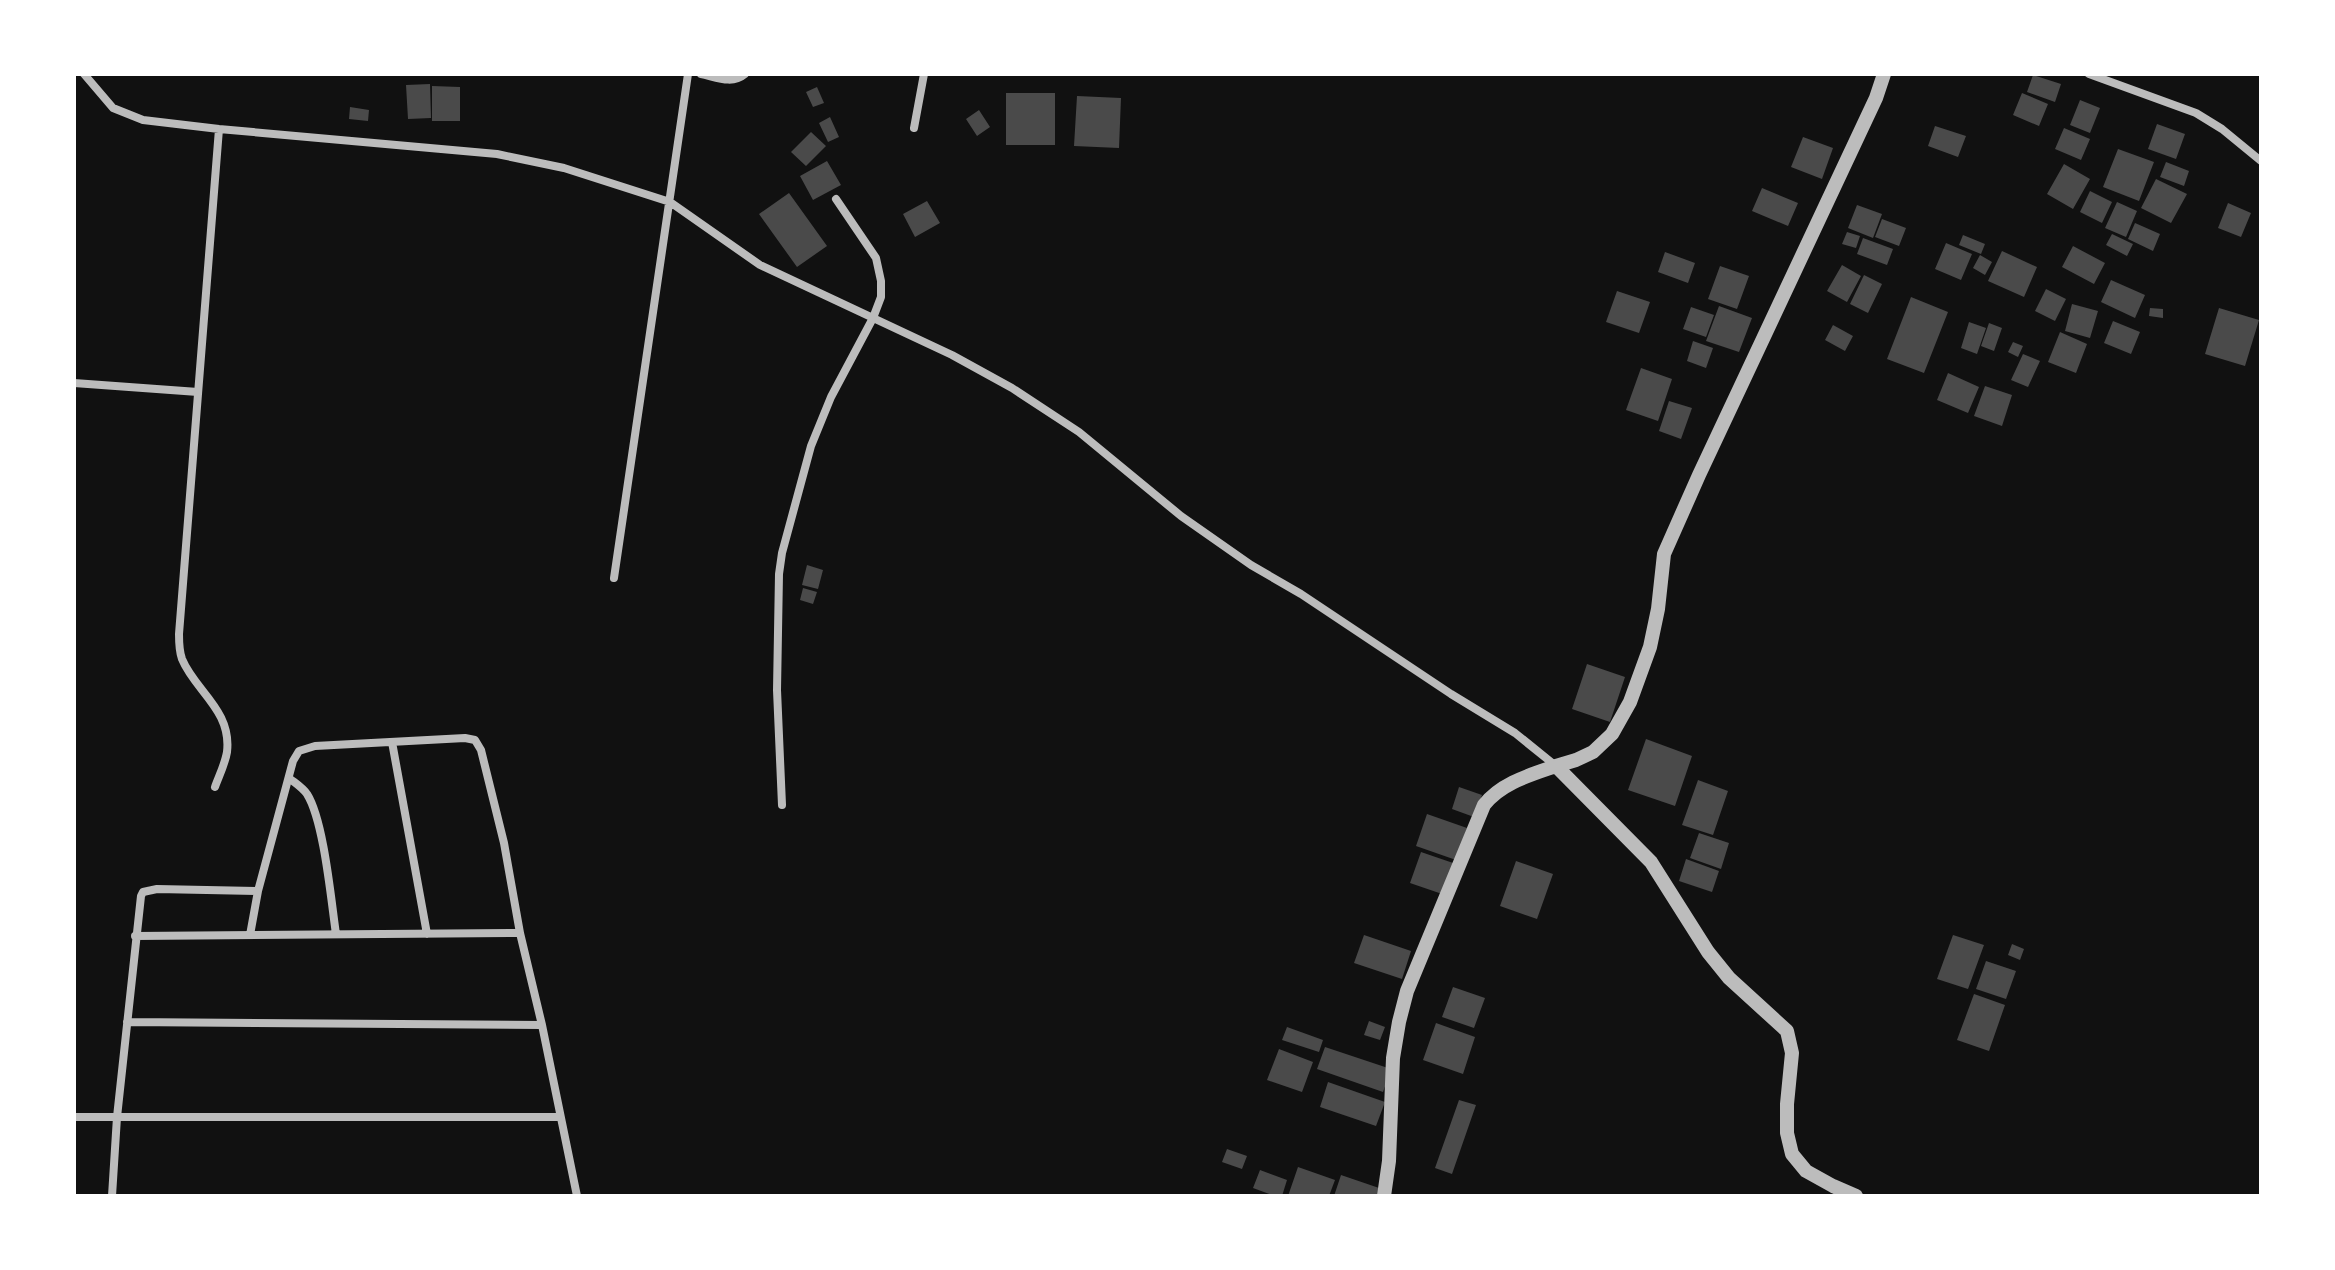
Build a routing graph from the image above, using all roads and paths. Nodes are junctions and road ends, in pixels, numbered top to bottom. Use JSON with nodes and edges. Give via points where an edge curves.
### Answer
{"nodes":[{"id":1,"x":84,"y":74,"type":"edge"},
{"id":2,"x":688,"y":74,"type":"edge"},
{"id":3,"x":701,"y":74,"type":"edge"},
{"id":4,"x":745,"y":74,"type":"edge"},
{"id":5,"x":924,"y":74,"type":"edge"},
{"id":6,"x":1884,"y":74,"type":"edge"},
{"id":7,"x":2089,"y":74,"type":"edge"},
{"id":8,"x":914,"y":128,"type":"dead end"},
{"id":9,"x":219,"y":129,"type":"junction"},
{"id":10,"x":2261,"y":161,"type":"edge"},
{"id":11,"x":836,"y":199,"type":"dead end"},
{"id":12,"x":670,"y":202,"type":"junction"},
{"id":13,"x":873,"y":318,"type":"junction"},
{"id":14,"x":74,"y":383,"type":"edge"},
{"id":15,"x":198,"y":392,"type":"junction"},
{"id":16,"x":614,"y":578,"type":"dead end"},
{"id":17,"x":392,"y":742,"type":"junction"},
{"id":18,"x":1556,"y":766,"type":"junction"},
{"id":19,"x":289,"y":778,"type":"junction"},
{"id":20,"x":215,"y":787,"type":"dead end"},
{"id":21,"x":782,"y":805,"type":"dead end"},
{"id":22,"x":258,"y":891,"type":"junction"},
{"id":23,"x":520,"y":933,"type":"junction"},
{"id":24,"x":336,"y":934,"type":"junction"},
{"id":25,"x":427,"y":934,"type":"junction"},
{"id":26,"x":250,"y":935,"type":"junction"},
{"id":27,"x":135,"y":936,"type":"junction"},
{"id":28,"x":127,"y":1022,"type":"junction"},
{"id":29,"x":542,"y":1025,"type":"junction"},
{"id":30,"x":74,"y":1117,"type":"edge"},
{"id":31,"x":117,"y":1117,"type":"junction"},
{"id":32,"x":560,"y":1117,"type":"junction"},
{"id":33,"x":112,"y":1196,"type":"edge"},
{"id":34,"x":577,"y":1196,"type":"edge"},
{"id":35,"x":1384,"y":1196,"type":"edge"},
{"id":36,"x":1856,"y":1196,"type":"edge"}],
"edges":[{"from":1,"to":9,"type":"street","via":[[113,108],[127,115]]},
{"from":2,"to":12,"type":"street"},
{"from":3,"to":4,"type":"street","via":[[729,80]]},
{"from":5,"to":8,"type":"street"},
{"from":6,"to":18,"type":"street","via":[[1664,554],[1650,647],[1630,702],[1612,734],[1593,752]]},
{"from":7,"to":10,"type":"street","via":[[2196,113]]},
{"from":9,"to":12,"type":"street","via":[[497,154],[564,168]]},
{"from":9,"to":15,"type":"street"},
{"from":11,"to":13,"type":"street","via":[[876,258],[881,297]]},
{"from":12,"to":13,"type":"street","via":[[760,265]]},
{"from":12,"to":16,"type":"street"},
{"from":13,"to":18,"type":"street","via":[[1012,388],[1079,432],[1181,516],[1251,565],[1515,733]]},
{"from":13,"to":21,"type":"street","via":[[811,446],[782,553],[777,690]]},
{"from":14,"to":15,"type":"street"},
{"from":15,"to":20,"type":"street","via":[[179,643],[183,662],[214,704],[227,739]]},
{"from":17,"to":19,"type":"street","via":[[303,749],[295,755]]},
{"from":17,"to":23,"type":"street","via":[[465,738],[479,745]]},
{"from":17,"to":25,"type":"street"},
{"from":18,"to":35,"type":"street","via":[[1492,795],[1484,805],[1435,920],[1399,1022]]},
{"from":18,"to":36,"type":"street","via":[[1651,862],[1729,978],[1787,1031],[1792,1053],[1787,1133],[1792,1154],[1806,1171]]},
{"from":19,"to":22,"type":"street"},
{"from":19,"to":24,"type":"street","via":[[308,796],[313,809]]},
{"from":22,"to":26,"type":"street"},
{"from":22,"to":27,"type":"street","via":[[143,892]]},
{"from":23,"to":25,"type":"street"},
{"from":23,"to":29,"type":"street"},
{"from":24,"to":25,"type":"street"},
{"from":24,"to":26,"type":"street"},
{"from":26,"to":27,"type":"street"},
{"from":27,"to":28,"type":"street"},
{"from":28,"to":29,"type":"street"},
{"from":28,"to":31,"type":"street"},
{"from":29,"to":32,"type":"street"},
{"from":30,"to":31,"type":"street"},
{"from":31,"to":32,"type":"street"},
{"from":31,"to":33,"type":"street"},
{"from":32,"to":34,"type":"street"}]}
